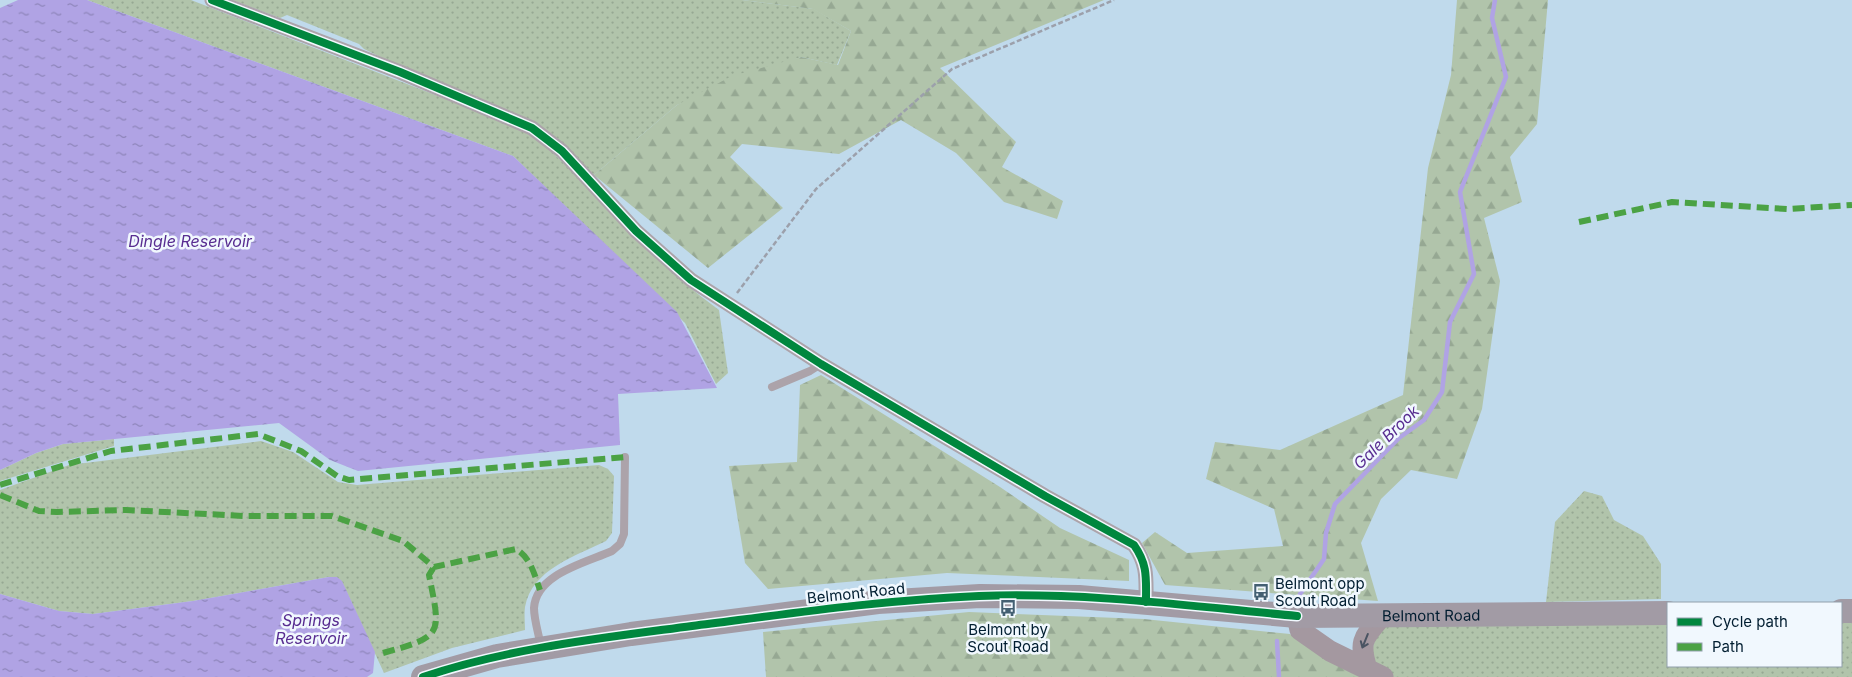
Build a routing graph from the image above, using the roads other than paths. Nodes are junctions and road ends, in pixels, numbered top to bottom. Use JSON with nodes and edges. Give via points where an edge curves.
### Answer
{"nodes":[{"id":1,"x":212,"y":0,"type":"edge"},
{"id":2,"x":821,"y":364,"type":"junction"},
{"id":3,"x":772,"y":387,"type":"dead end"},
{"id":4,"x":626,"y":458,"type":"dead end"},
{"id":5,"x":1146,"y":602,"type":"junction"},
{"id":6,"x":1667,"y":613,"type":"edge"},
{"id":7,"x":1297,"y":616,"type":"junction"},
{"id":8,"x":1381,"y":616,"type":"junction"},
{"id":9,"x":541,"y":649,"type":"junction"},
{"id":10,"x":1375,"y":673,"type":"edge"},
{"id":11,"x":423,"y":677,"type":"edge"}],
"edges":[{"from":1,"to":2,"type":"street","via":[[400,72],[532,128],[562,151],[636,231],[691,280]]},
{"from":2,"to":3,"type":"lane"},
{"from":2,"to":5,"type":"street","via":[[1134,545],[1144,559]]},
{"from":4,"to":9,"type":"lane","via":[[626,518],[620,544],[612,551],[544,583],[534,610]]},
{"from":5,"to":7,"type":"main road","name":"Belmont Road"},
{"from":5,"to":9,"type":"main road","name":"Belmont Road","via":[[1080,597],[980,596],[878,602]]},
{"from":6,"to":8,"type":"main road","name":"Belmont Road"},
{"from":7,"to":8,"type":"main road","name":"Belmont Road"},
{"from":7,"to":10,"type":"street","via":[[1300,630]]},
{"from":8,"to":10,"type":"street","one_way":true,"via":[[1361,648]]},
{"from":9,"to":11,"type":"main road","name":"Belmont Road","via":[[498,656]]}]}
